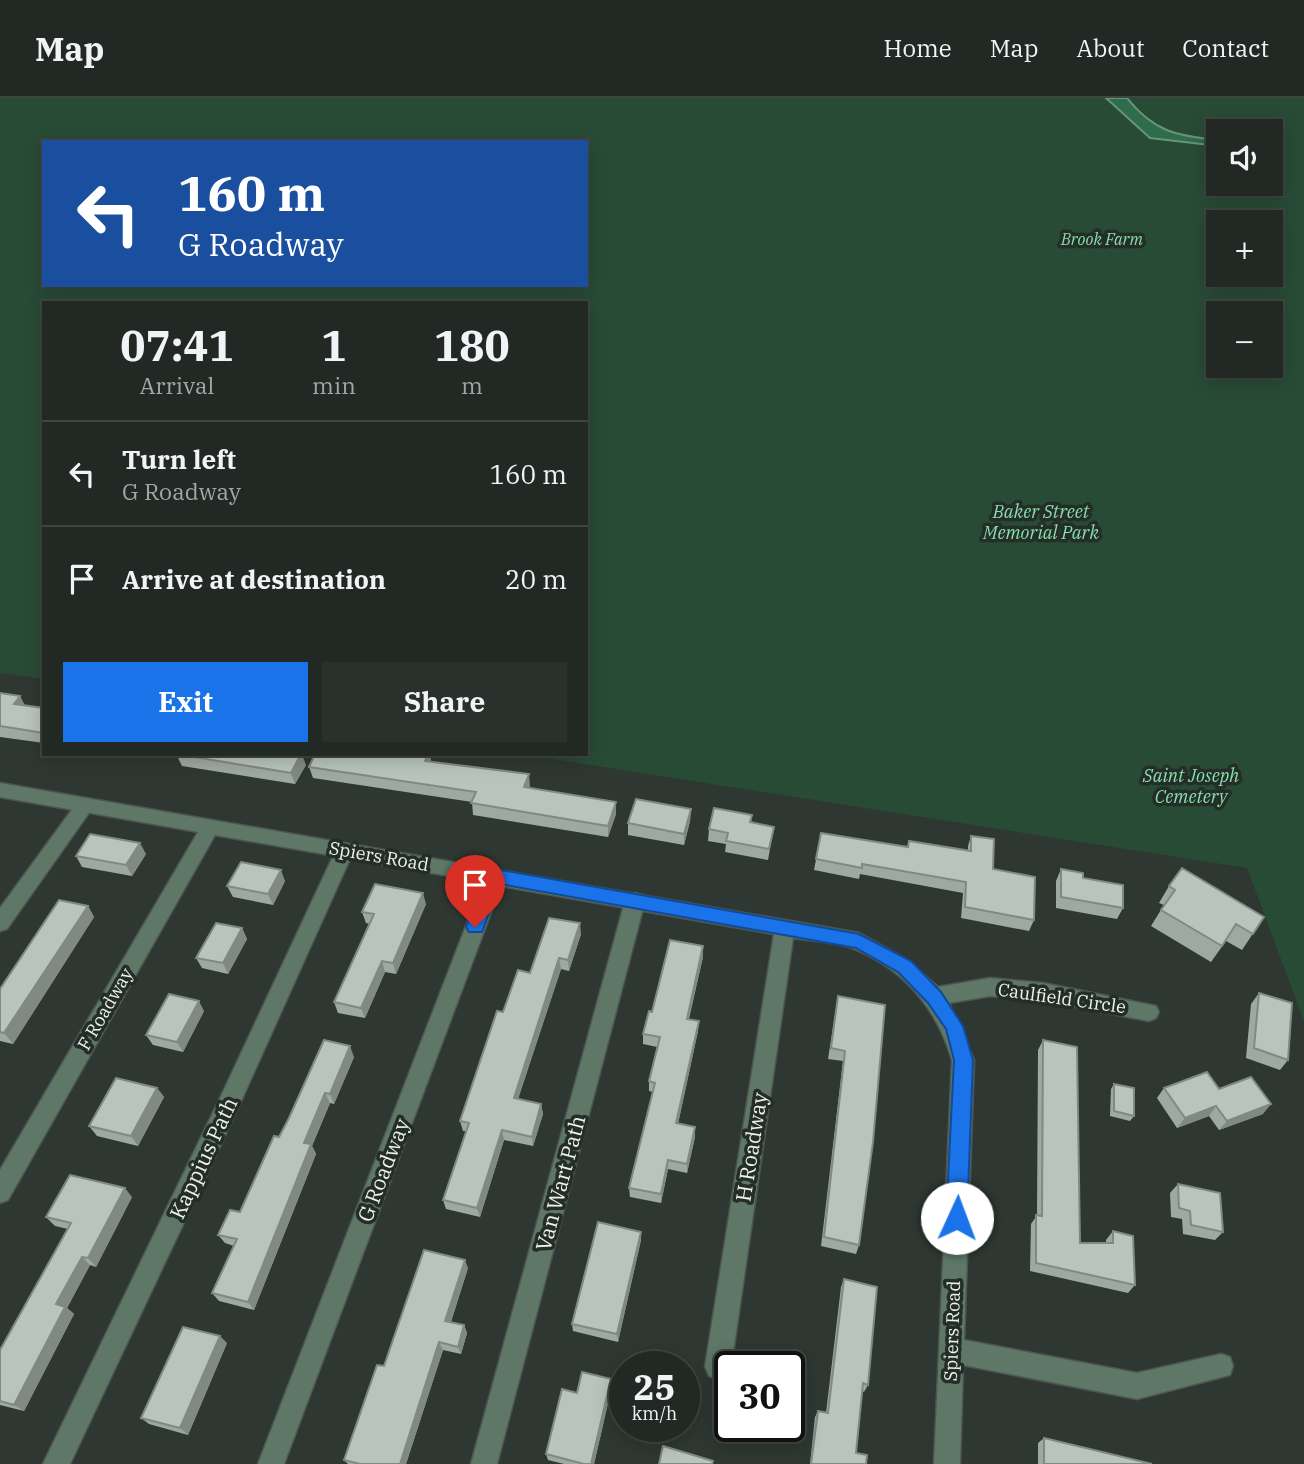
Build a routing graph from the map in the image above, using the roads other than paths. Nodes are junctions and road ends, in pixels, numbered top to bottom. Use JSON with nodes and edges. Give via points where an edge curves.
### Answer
{"nodes":[{"id":1,"x":0,"y":790,"type":"edge"},
{"id":2,"x":85,"y":805,"type":"junction"},
{"id":3,"x":210,"y":827,"type":"junction"},
{"id":4,"x":345,"y":850,"type":"junction"},
{"id":5,"x":495,"y":876,"type":"junction"},
{"id":6,"x":635,"y":901,"type":"junction"},
{"id":7,"x":0,"y":923,"type":"edge"},
{"id":8,"x":785,"y":928,"type":"junction"},
{"id":9,"x":934,"y":998,"type":"junction"},
{"id":10,"x":1149,"y":1012,"type":"dead end"},
{"id":11,"x":0,"y":1192,"type":"edge"},
{"id":12,"x":951,"y":1350,"type":"junction"},
{"id":13,"x":720,"y":1351,"type":"edge"},
{"id":14,"x":1221,"y":1366,"type":"dead end"},
{"id":15,"x":56,"y":1464,"type":"edge"},
{"id":16,"x":271,"y":1464,"type":"edge"},
{"id":17,"x":484,"y":1464,"type":"edge"},
{"id":18,"x":947,"y":1464,"type":"edge"}],
"edges":[{"from":1,"to":2,"type":"street","name":"Spiers Road"},
{"from":2,"to":3,"type":"street","name":"Spiers Road"},
{"from":2,"to":7,"type":"street"},
{"from":3,"to":4,"type":"street","name":"Spiers Road"},
{"from":3,"to":11,"type":"street","name":"F Roadway"},
{"from":4,"to":5,"type":"street","name":"Spiers Road"},
{"from":4,"to":15,"type":"street","name":"Kappius Path"},
{"from":5,"to":6,"type":"street","name":"Spiers Road"},
{"from":5,"to":16,"type":"street","name":"G Roadway"},
{"from":6,"to":8,"type":"street","name":"Spiers Road"},
{"from":6,"to":17,"type":"street","name":"Van Wart Path"},
{"from":8,"to":9,"type":"street","name":"Spiers Road","via":[[859,941],[905,966]]},
{"from":8,"to":13,"type":"street","name":"H Roadway"},
{"from":9,"to":10,"type":"street","name":"Caulfield Circle","via":[[990,988],[1043,992]]},
{"from":9,"to":12,"type":"street","name":"Spiers Road","via":[[954,1026],[963,1060]]},
{"from":12,"to":14,"type":"street","via":[[1137,1386]]},
{"from":12,"to":18,"type":"street","name":"Spiers Road"}]}
